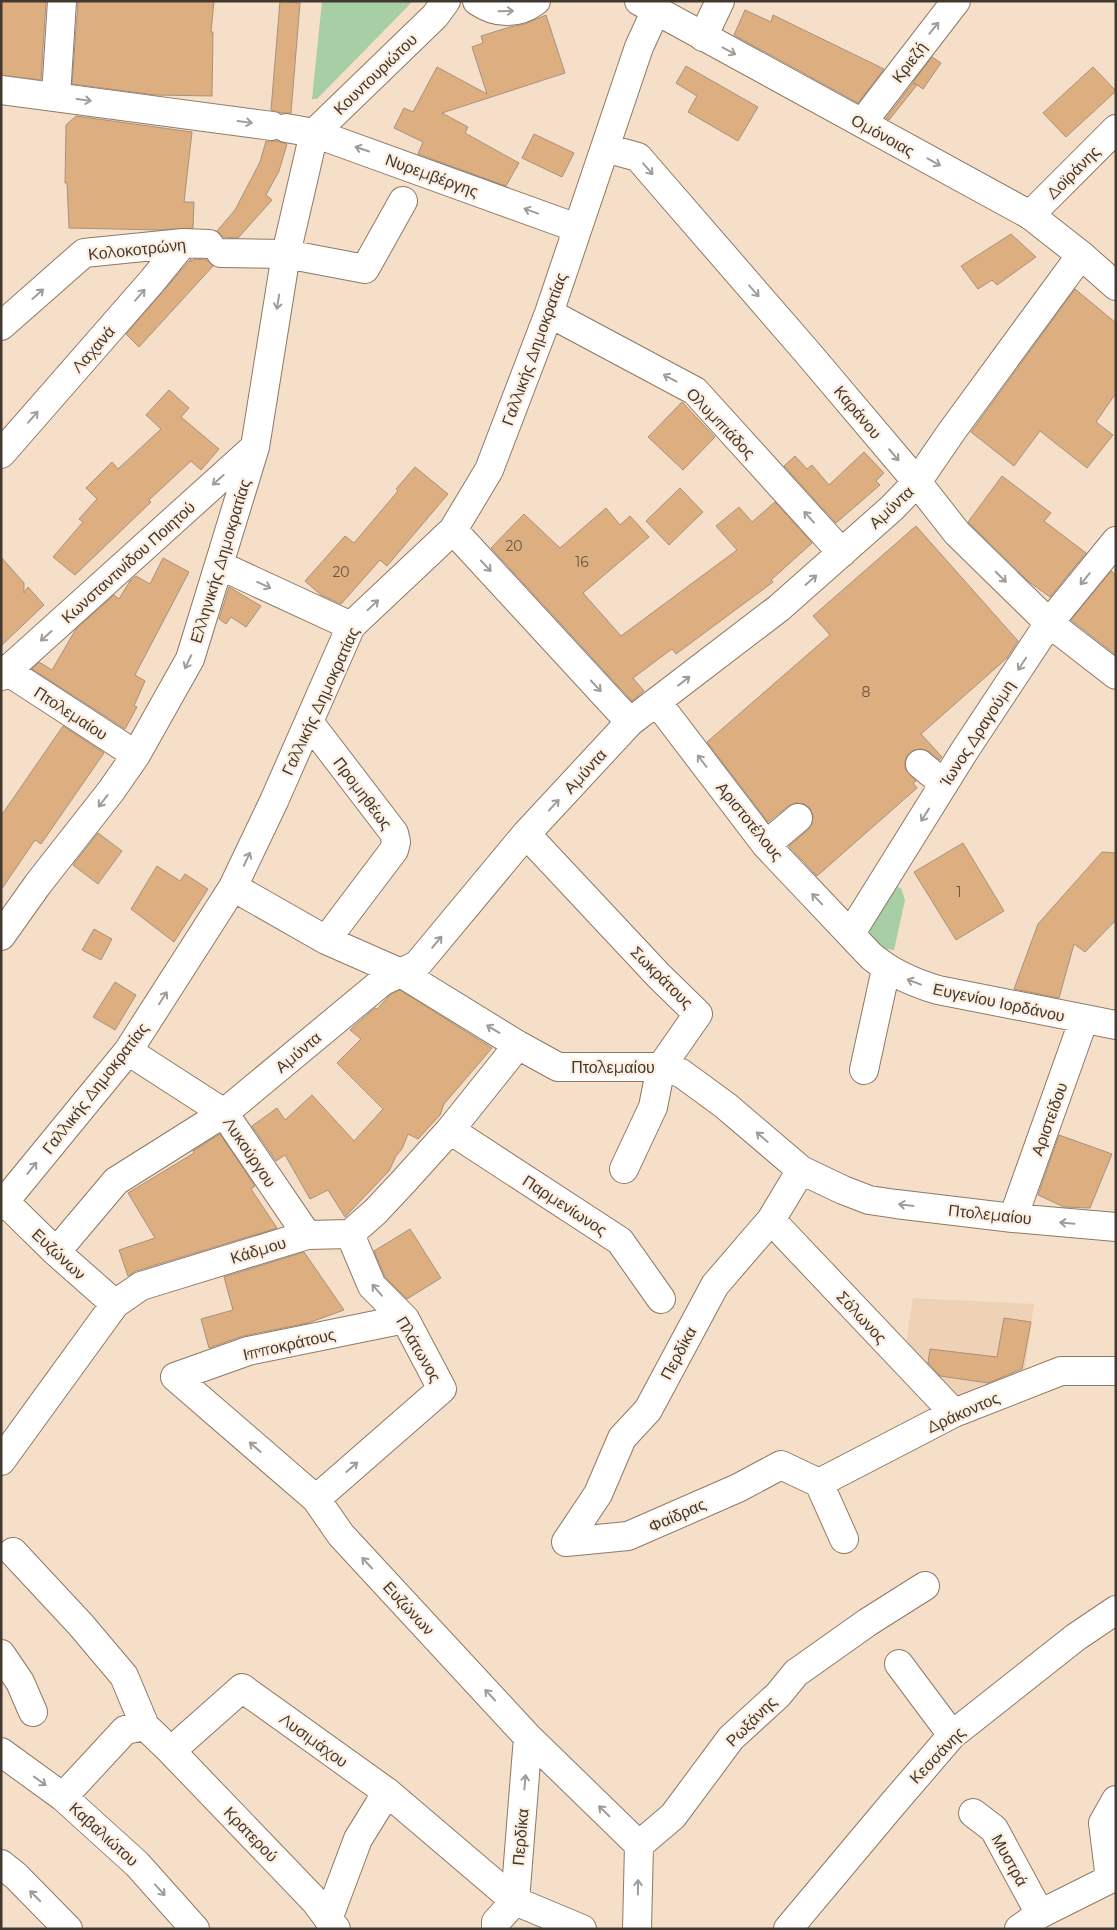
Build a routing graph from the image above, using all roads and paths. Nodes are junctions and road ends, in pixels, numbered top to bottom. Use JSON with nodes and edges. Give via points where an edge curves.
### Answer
{"nodes":[{"id":1,"x":62,"y":1,"type":"edge"},
{"id":2,"x":469,"y":1,"type":"edge"},
{"id":3,"x":477,"y":1,"type":"edge"},
{"id":4,"x":536,"y":1,"type":"edge"},
{"id":5,"x":720,"y":1,"type":"edge"},
{"id":6,"x":956,"y":1,"type":"edge"},
{"id":7,"x":648,"y":6,"type":"edge"},
{"id":8,"x":441,"y":8,"type":"edge"},
{"id":9,"x":703,"y":37,"type":"junction"},
{"id":10,"x":1,"y":90,"type":"edge"},
{"id":11,"x":56,"y":96,"type":"junction"},
{"id":12,"x":862,"y":123,"type":"junction"},
{"id":13,"x":1116,"y":129,"type":"edge"},
{"id":14,"x":314,"y":133,"type":"junction"},
{"id":15,"x":605,"y":148,"type":"junction"},
{"id":16,"x":403,"y":201,"type":"dead end"},
{"id":17,"x":1030,"y":215,"type":"junction"},
{"id":18,"x":577,"y":228,"type":"junction"},
{"id":19,"x":205,"y":247,"type":"junction"},
{"id":20,"x":286,"y":254,"type":"junction"},
{"id":21,"x":1081,"y":255,"type":"junction"},
{"id":22,"x":1116,"y":286,"type":"edge"},
{"id":23,"x":549,"y":312,"type":"junction"},
{"id":24,"x":1,"y":326,"type":"edge"},
{"id":25,"x":255,"y":447,"type":"junction"},
{"id":26,"x":1,"y":454,"type":"edge"},
{"id":27,"x":917,"y":482,"type":"junction"},
{"id":28,"x":453,"y":530,"type":"junction"},
{"id":29,"x":1116,"y":541,"type":"edge"},
{"id":30,"x":842,"y":553,"type":"junction"},
{"id":31,"x":219,"y":565,"type":"junction"},
{"id":32,"x":1049,"y":623,"type":"junction"},
{"id":33,"x":351,"y":626,"type":"junction"},
{"id":34,"x":4,"y":673,"type":"edge"},
{"id":35,"x":1116,"y":675,"type":"edge"},
{"id":36,"x":657,"y":702,"type":"junction"},
{"id":37,"x":309,"y":722,"type":"junction"},
{"id":38,"x":630,"y":722,"type":"junction"},
{"id":39,"x":136,"y":755,"type":"junction"},
{"id":40,"x":920,"y":764,"type":"dead end"},
{"id":41,"x":944,"y":784,"type":"junction"},
{"id":42,"x":798,"y":818,"type":"dead end"},
{"id":43,"x":526,"y":834,"type":"junction"},
{"id":44,"x":766,"y":845,"type":"junction"},
{"id":45,"x":233,"y":887,"type":"junction"},
{"id":46,"x":851,"y":934,"type":"junction"},
{"id":47,"x":1,"y":936,"type":"edge"},
{"id":48,"x":326,"y":940,"type":"junction"},
{"id":49,"x":886,"y":969,"type":"junction"},
{"id":50,"x":401,"y":973,"type":"junction"},
{"id":51,"x":1084,"y":1019,"type":"junction"},
{"id":52,"x":1116,"y":1025,"type":"edge"},
{"id":53,"x":518,"y":1044,"type":"junction"},
{"id":54,"x":128,"y":1051,"type":"junction"},
{"id":55,"x":661,"y":1067,"type":"junction"},
{"id":56,"x":864,"y":1070,"type":"dead end"},
{"id":57,"x":224,"y":1113,"type":"junction"},
{"id":58,"x":450,"y":1130,"type":"junction"},
{"id":59,"x":624,"y":1169,"type":"dead end"},
{"id":60,"x":801,"y":1170,"type":"junction"},
{"id":61,"x":3,"y":1204,"type":"edge"},
{"id":62,"x":1013,"y":1218,"type":"junction"},
{"id":63,"x":770,"y":1220,"type":"junction"},
{"id":64,"x":1116,"y":1227,"type":"edge"},
{"id":65,"x":350,"y":1234,"type":"junction"},
{"id":66,"x":307,"y":1235,"type":"junction"},
{"id":67,"x":56,"y":1252,"type":"junction"},
{"id":68,"x":661,"y":1299,"type":"dead end"},
{"id":69,"x":115,"y":1304,"type":"junction"},
{"id":70,"x":405,"y":1319,"type":"junction"},
{"id":71,"x":1116,"y":1371,"type":"edge"},
{"id":72,"x":174,"y":1377,"type":"joint"},
{"id":73,"x":954,"y":1413,"type":"junction"},
{"id":74,"x":1,"y":1461,"type":"edge"},
{"id":75,"x":819,"y":1483,"type":"junction"},
{"id":76,"x":316,"y":1499,"type":"junction"},
{"id":77,"x":844,"y":1540,"type":"dead end"},
{"id":78,"x":566,"y":1542,"type":"joint"},
{"id":79,"x":13,"y":1552,"type":"dead end"},
{"id":80,"x":925,"y":1586,"type":"dead end"},
{"id":81,"x":1116,"y":1610,"type":"edge"},
{"id":82,"x":1,"y":1654,"type":"edge"},
{"id":83,"x":899,"y":1664,"type":"dead end"},
{"id":84,"x":33,"y":1712,"type":"dead end"},
{"id":85,"x":145,"y":1726,"type":"junction"},
{"id":86,"x":952,"y":1735,"type":"junction"},
{"id":87,"x":528,"y":1737,"type":"junction"},
{"id":88,"x":171,"y":1751,"type":"junction"},
{"id":89,"x":1,"y":1752,"type":"edge"},
{"id":90,"x":387,"y":1792,"type":"junction"},
{"id":91,"x":63,"y":1797,"type":"junction"},
{"id":92,"x":1116,"y":1800,"type":"edge"},
{"id":93,"x":973,"y":1813,"type":"dead end"},
{"id":94,"x":639,"y":1845,"type":"junction"},
{"id":95,"x":1,"y":1864,"type":"edge"},
{"id":96,"x":1113,"y":1882,"type":"edge"},
{"id":97,"x":515,"y":1901,"type":"junction"},
{"id":98,"x":1030,"y":1921,"type":"edge"},
{"id":99,"x":332,"y":1924,"type":"edge"},
{"id":100,"x":68,"y":1929,"type":"edge"},
{"id":101,"x":195,"y":1929,"type":"edge"},
{"id":102,"x":496,"y":1929,"type":"edge"},
{"id":103,"x":582,"y":1929,"type":"edge"},
{"id":104,"x":637,"y":1929,"type":"edge"},
{"id":105,"x":788,"y":1929,"type":"edge"}],
"edges":[{"from":1,"to":11,"type":"street"},
{"from":2,"to":8,"type":"street","name":"Κουντουριώτου"},
{"from":3,"to":4,"type":"street","one_way":true,"via":[[496,11],[508,12],[520,10]]},
{"from":5,"to":9,"type":"street"},
{"from":12,"to":6,"type":"street","name":"Κριεζή","one_way":true},
{"from":7,"to":9,"type":"street","name":"Ομόνοιας"},
{"from":7,"to":15,"type":"street","name":"Γαλλικής Δημοκρατίας","via":[[639,47]]},
{"from":8,"to":14,"type":"street","name":"Κουντουριώτου"},
{"from":9,"to":12,"type":"street","name":"Ομόνοιας","one_way":true},
{"from":10,"to":11,"type":"street","name":"Νυρεμβέργης"},
{"from":11,"to":14,"type":"street","name":"Νυρεμβέργης","one_way":true},
{"from":12,"to":17,"type":"street","name":"Ομόνοιας","one_way":true},
{"from":13,"to":17,"type":"street","name":"Δοϊράνης"},
{"from":18,"to":14,"type":"street","name":"Νυρεμβέργης","one_way":true},
{"from":14,"to":20,"type":"street","name":"Ελληνικής Δημοκρατίας"},
{"from":15,"to":18,"type":"street","name":"Γαλλικής Δημοκρατίας"},
{"from":15,"to":27,"type":"street","name":"Καράνου","one_way":true,"via":[[638,158]]},
{"from":16,"to":20,"type":"street","name":"Κολοκοτρώνη","via":[[365,269]]},
{"from":17,"to":21,"type":"street","name":"Ομόνοιας"},
{"from":18,"to":23,"type":"street","name":"Γαλλικής Δημοκρατίας"},
{"from":19,"to":20,"type":"street","name":"Κολοκοτρώνη"},
{"from":24,"to":19,"type":"street","name":"Κολοκοτρώνη","one_way":true,"via":[[84,253]]},
{"from":26,"to":19,"type":"street","name":"Λαχανά","one_way":true,"via":[[153,280]]},
{"from":20,"to":25,"type":"street","name":"Ελληνικής Δημοκρατίας","one_way":true},
{"from":21,"to":22,"type":"street","name":"Ομόνοιας"},
{"from":21,"to":27,"type":"street","name":"Αμύντα"},
{"from":23,"to":28,"type":"street","name":"Γαλλικής Δημοκρατίας","via":[[490,470]]},
{"from":30,"to":23,"type":"street","name":"Ολυμπιάδος","one_way":true,"via":[[695,391]]},
{"from":25,"to":31,"type":"street","name":"Ελληνικής Δημοκρατίας"},
{"from":25,"to":34,"type":"street","name":"Κωνσταντινίδου Ποιητού","one_way":true},
{"from":27,"to":30,"type":"street","name":"Αμύντα"},
{"from":27,"to":32,"type":"street","name":"Καράνου","one_way":true,"via":[[957,533]]},
{"from":33,"to":28,"type":"street","name":"Γαλλικής Δημοκρατίας","one_way":true},
{"from":28,"to":38,"type":"street","one_way":true},
{"from":29,"to":32,"type":"street","name":"Ίωνος Δραγούμη","one_way":true},
{"from":36,"to":30,"type":"street","name":"Αμύντα","one_way":true,"via":[[779,608]]},
{"from":31,"to":33,"type":"street","one_way":true},
{"from":31,"to":39,"type":"street","name":"Ελληνικής Δημοκρατίας","one_way":true,"via":[[190,659]]},
{"from":32,"to":35,"type":"street","name":"Καράνου"},
{"from":32,"to":41,"type":"street","name":"Ίωνος Δραγούμη","one_way":true},
{"from":33,"to":37,"type":"street","name":"Γαλλικής Δημοκρατίας"},
{"from":34,"to":39,"type":"street","name":"Πτολεμαίου"},
{"from":36,"to":38,"type":"street","name":"Αμύντα"},
{"from":44,"to":36,"type":"street","name":"Αριστοτέλους","one_way":true},
{"from":45,"to":37,"type":"street","name":"Γαλλικής Δημοκρατίας","one_way":true},
{"from":37,"to":48,"type":"street","name":"Προμηθέως","via":[[394,833],[396,842],[394,850]]},
{"from":43,"to":38,"type":"street","name":"Αμύντα","one_way":true},
{"from":39,"to":47,"type":"street","name":"Ελληνικής Δημοκρατίας","one_way":true},
{"from":40,"to":41,"type":"street"},
{"from":41,"to":46,"type":"street","name":"Ίωνος Δραγούμη","one_way":true},
{"from":42,"to":44,"type":"street"},
{"from":50,"to":43,"type":"street","name":"Αμύντα","one_way":true,"via":[[417,965]]},
{"from":43,"to":55,"type":"street","name":"Σωκράτους","via":[[698,1014]]},
{"from":46,"to":44,"type":"street","name":"Αριστοτέλους","one_way":true},
{"from":45,"to":48,"type":"street","name":"Πτολεμαίου"},
{"from":54,"to":45,"type":"street","name":"Γαλλικής Δημοκρατίας","one_way":true},
{"from":46,"to":49,"type":"street","name":"Αριστοτέλους"},
{"from":48,"to":50,"type":"street","name":"Πτολεμαίου"},
{"from":51,"to":49,"type":"street","name":"Ευγενίου Ιορδάνου","one_way":true,"via":[[938,990]]},
{"from":49,"to":56,"type":"street"},
{"from":53,"to":50,"type":"street","name":"Πτολεμαίου","one_way":true},
{"from":50,"to":57,"type":"street","name":"Αμύντα","via":[[383,981]]},
{"from":51,"to":52,"type":"street","name":"Ευγενίου Ιορδάνου"},
{"from":51,"to":62,"type":"street","name":"Αριστείδου"},
{"from":53,"to":55,"type":"street","name":"Πτολεμαίου","via":[[558,1067]]},
{"from":53,"to":58,"type":"street"},
{"from":54,"to":57,"type":"street","name":"Λυκούργου"},
{"from":61,"to":54,"type":"street","name":"Γαλλικής Δημοκρατίας","one_way":true},
{"from":55,"to":59,"type":"street","name":"Σωκράτους","via":[[653,1108]]},
{"from":60,"to":55,"type":"street","name":"Πτολεμαίου","one_way":true,"via":[[682,1072]]},
{"from":57,"to":66,"type":"street","name":"Λυκούργου"},
{"from":57,"to":67,"type":"street","name":"Αμύντα","via":[[116,1180]]},
{"from":58,"to":65,"type":"street","via":[[375,1212]]},
{"from":58,"to":68,"type":"street","name":"Παρμενίωνος","via":[[620,1241]]},
{"from":62,"to":60,"type":"street","name":"Πτολεμαίου","one_way":true,"via":[[869,1200]]},
{"from":60,"to":63,"type":"street","name":"Περδίκα"},
{"from":61,"to":67,"type":"street","name":"Ευζώνων"},
{"from":64,"to":62,"type":"street","name":"Πτολεμαίου","one_way":true},
{"from":63,"to":73,"type":"street","name":"Σόλωνος"},
{"from":63,"to":78,"type":"street","name":"Περδίκα","via":[[715,1285],[648,1410],[622,1438],[598,1494]]},
{"from":65,"to":66,"type":"street","name":"Κάδμου"},
{"from":70,"to":65,"type":"street","name":"Πλάτωνος","one_way":true,"via":[[372,1286]]},
{"from":66,"to":69,"type":"street","name":"Κάδμου","via":[[141,1286]]},
{"from":67,"to":69,"type":"street","name":"Ευζώνων"},
{"from":69,"to":74,"type":"street","name":"Κάδμου"},
{"from":70,"to":72,"type":"street","name":"Ιπποκράτους","via":[[248,1352]]},
{"from":76,"to":70,"type":"street","name":"Πλάτωνος","one_way":true,"via":[[442,1389]]},
{"from":71,"to":73,"type":"street","name":"Δράκοντος","via":[[1061,1371]]},
{"from":76,"to":72,"type":"street","name":"Ευζώνων","one_way":true},
{"from":73,"to":75,"type":"street","name":"Δράκοντος"},
{"from":75,"to":77,"type":"street"},
{"from":75,"to":78,"type":"street","name":"Φαίδρας","via":[[781,1465],[738,1488],[628,1536]]},
{"from":87,"to":76,"type":"street","name":"Ευζώνων","one_way":true,"via":[[341,1535]]},
{"from":79,"to":85,"type":"street","via":[[124,1676]]},
{"from":80,"to":94,"type":"street","name":"Ρωξάνης","via":[[796,1673],[778,1695],[731,1738],[673,1816]]},
{"from":81,"to":86,"type":"street","name":"Κεσσάνης","via":[[1076,1637]]},
{"from":82,"to":84,"type":"street","via":[[20,1682]]},
{"from":83,"to":86,"type":"street"},
{"from":85,"to":88,"type":"street"},
{"from":85,"to":91,"type":"street","via":[[125,1730]]},
{"from":86,"to":105,"type":"street","name":"Κεσσάνης"},
{"from":94,"to":87,"type":"street","name":"Ευζώνων","one_way":true},
{"from":97,"to":87,"type":"street","name":"Περδίκα","one_way":true},
{"from":88,"to":90,"type":"street","name":"Λυσιμάχου","via":[[242,1688]]},
{"from":88,"to":99,"type":"street","name":"Κρατερού","via":[[316,1901]]},
{"from":89,"to":91,"type":"street","name":"Καβαλιώτου","one_way":true},
{"from":90,"to":97,"type":"street","name":"Λυσιμάχου"},
{"from":90,"to":99,"type":"street","name":"Κρατερού","via":[[358,1839]]},
{"from":91,"to":101,"type":"street","name":"Καβαλιώτου","one_way":true,"via":[[137,1864]]},
{"from":92,"to":96,"type":"street","via":[[1103,1823]]},
{"from":93,"to":98,"type":"street","name":"Μυστρά","via":[[994,1829]]},
{"from":104,"to":94,"type":"street","one_way":true},
{"from":100,"to":95,"type":"street","one_way":true},
{"from":96,"to":98,"type":"street"},
{"from":97,"to":102,"type":"street","via":[[496,1922]]},
{"from":97,"to":103,"type":"street","name":"Λυσιμάχου"}]}
